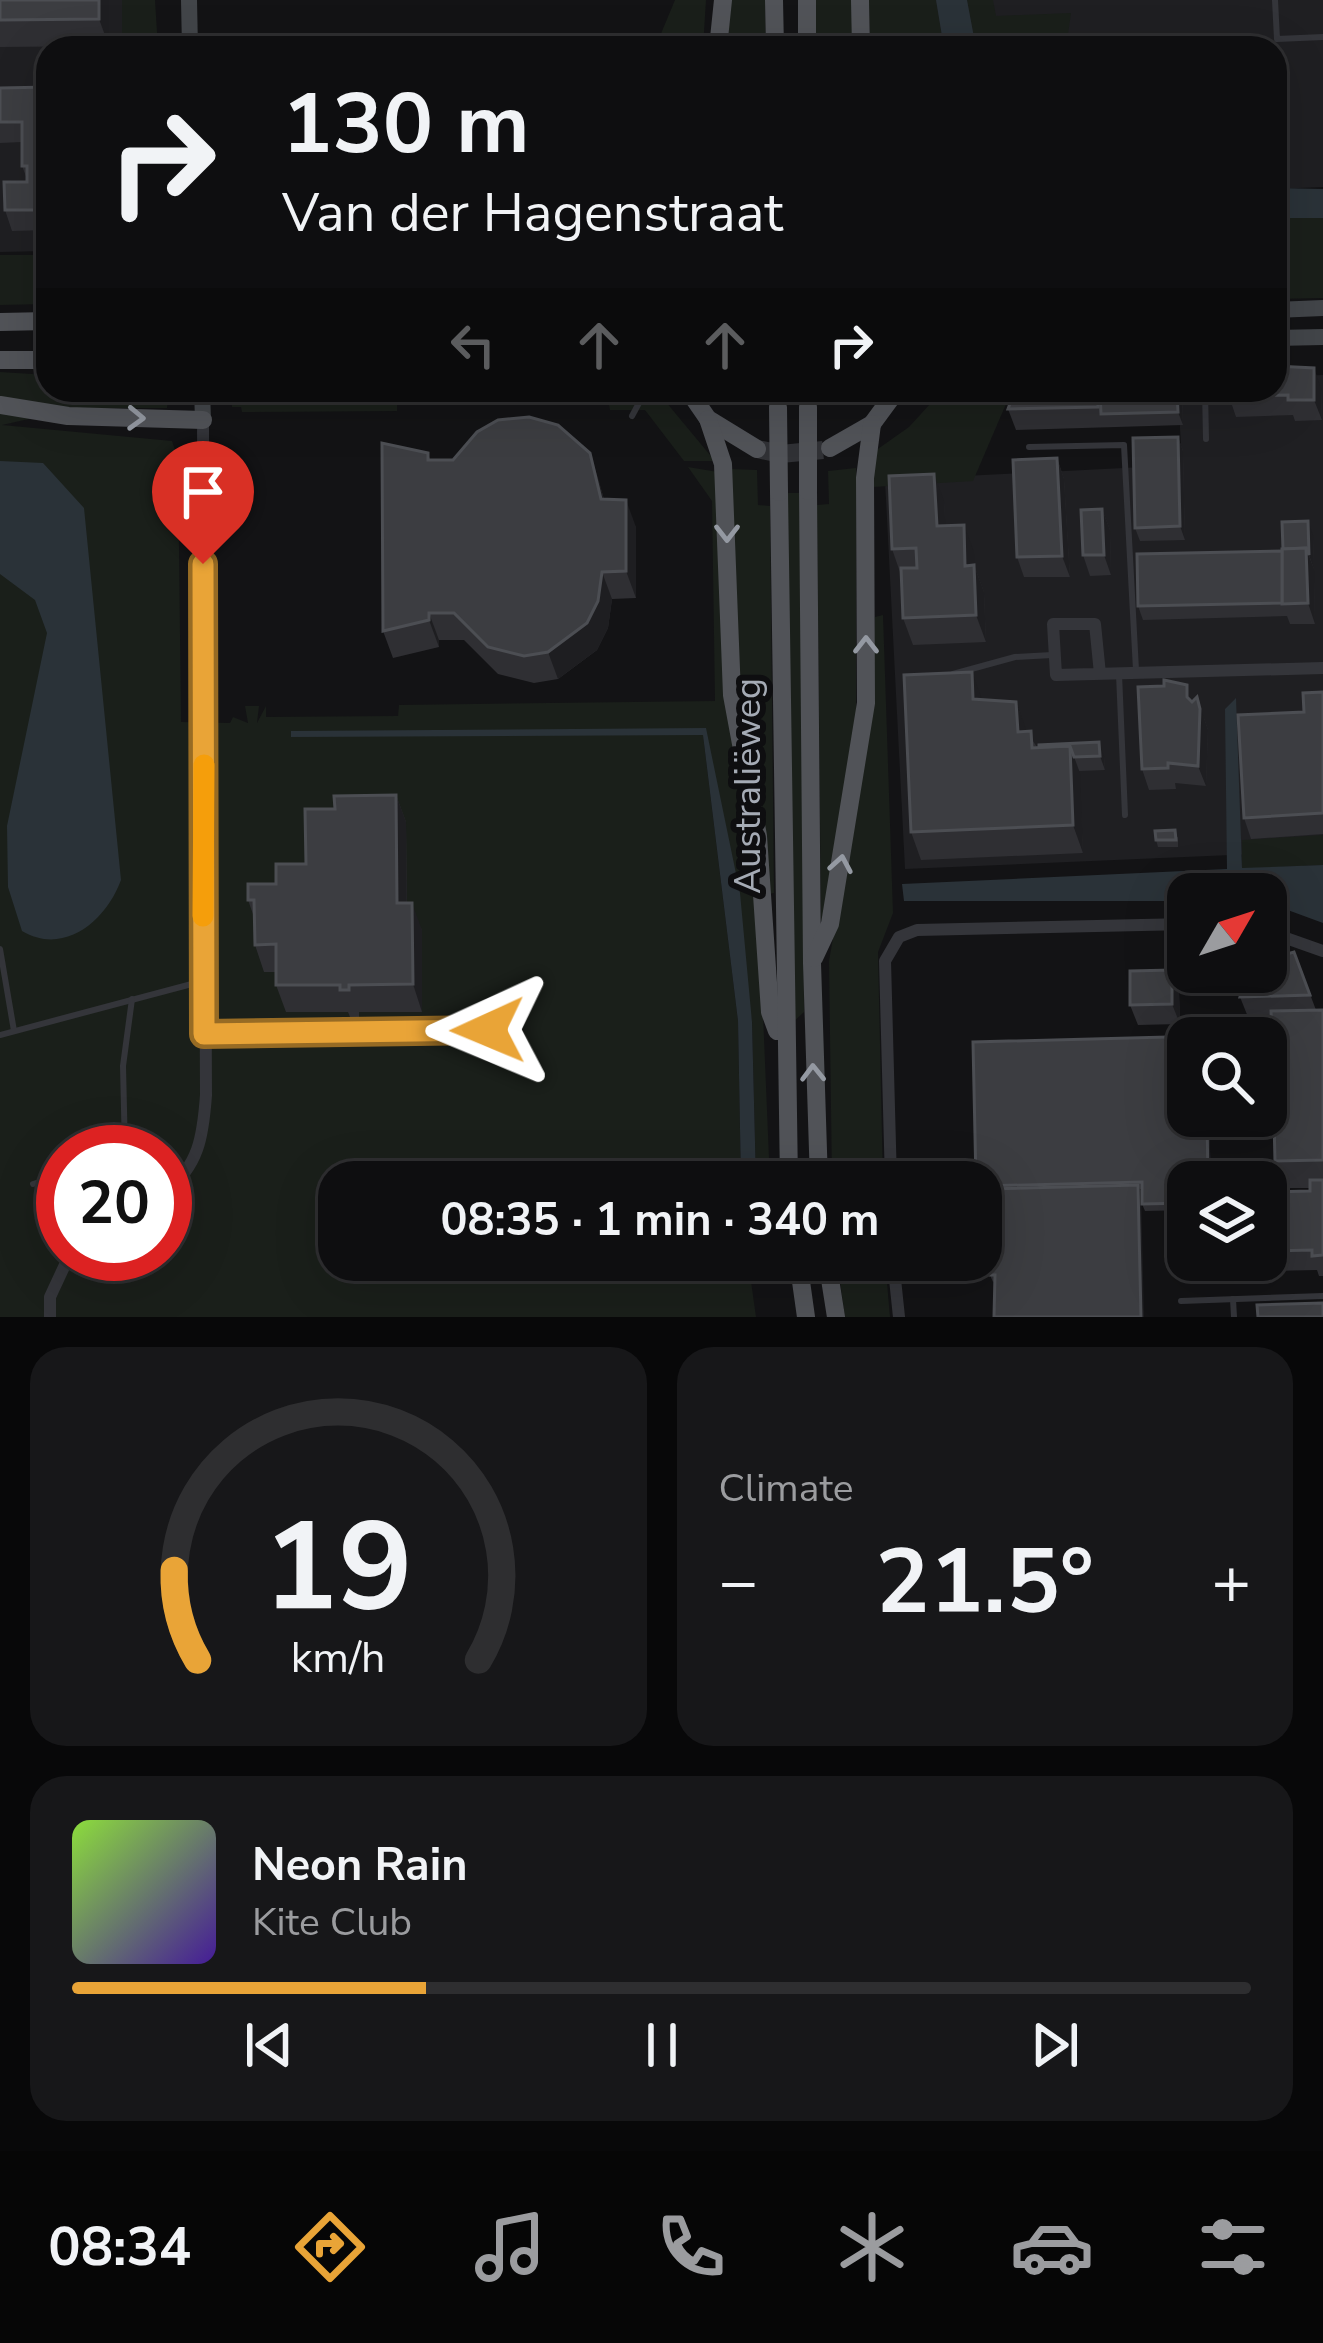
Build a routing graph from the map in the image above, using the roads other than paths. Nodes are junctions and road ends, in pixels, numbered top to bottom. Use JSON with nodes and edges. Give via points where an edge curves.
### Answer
{"nodes":[{"id":1,"x":189,"y":0,"type":"edge"},
{"id":2,"x":723,"y":0,"type":"edge"},
{"id":3,"x":774,"y":0,"type":"edge"},
{"id":4,"x":807,"y":0,"type":"edge"},
{"id":5,"x":860,"y":0,"type":"edge"},
{"id":6,"x":1275,"y":4,"type":"edge"},
{"id":7,"x":190,"y":36,"type":"edge"},
{"id":8,"x":719,"y":36,"type":"edge"},
{"id":9,"x":775,"y":36,"type":"edge"},
{"id":10,"x":806,"y":36,"type":"edge"},
{"id":11,"x":861,"y":36,"type":"edge"},
{"id":12,"x":1277,"y":36,"type":"edge"},
{"id":13,"x":1323,"y":37,"type":"edge"},
{"id":14,"x":1287,"y":39,"type":"edge"},
{"id":15,"x":1323,"y":308,"type":"edge"},
{"id":16,"x":1287,"y":310,"type":"edge"},
{"id":17,"x":36,"y":321,"type":"edge"},
{"id":18,"x":0,"y":322,"type":"edge"},
{"id":19,"x":1323,"y":337,"type":"edge"},
{"id":20,"x":1287,"y":338,"type":"edge"},
{"id":21,"x":0,"y":360,"type":"edge"},
{"id":22,"x":36,"y":360,"type":"edge"},
{"id":23,"x":202,"y":402,"type":"edge"},
{"id":24,"x":640,"y":402,"type":"edge"},
{"id":25,"x":696,"y":402,"type":"edge"},
{"id":26,"x":778,"y":402,"type":"edge"},
{"id":27,"x":808,"y":402,"type":"edge"},
{"id":28,"x":888,"y":402,"type":"edge"},
{"id":29,"x":1205,"y":402,"type":"edge"},
{"id":30,"x":0,"y":405,"type":"edge"},
{"id":31,"x":632,"y":416,"type":"dead end"},
{"id":32,"x":203,"y":419,"type":"junction"},
{"id":33,"x":708,"y":419,"type":"junction"},
{"id":34,"x":872,"y":424,"type":"junction"},
{"id":35,"x":1206,"y":439,"type":"dead end"},
{"id":36,"x":1029,"y":447,"type":"dead end"},
{"id":37,"x":830,"y":448,"type":"tunnel mouth"},
{"id":38,"x":757,"y":449,"type":"tunnel mouth"},
{"id":39,"x":1055,"y":655,"type":"junction"},
{"id":40,"x":1323,"y":668,"type":"edge"},
{"id":41,"x":1100,"y":674,"type":"junction"},
{"id":42,"x":1120,"y":674,"type":"junction"},
{"id":43,"x":1136,"y":674,"type":"junction"},
{"id":44,"x":938,"y":678,"type":"edge"},
{"id":45,"x":1125,"y":815,"type":"dead end"},
{"id":46,"x":1167,"y":924,"type":"edge"},
{"id":47,"x":1287,"y":938,"type":"edge"},
{"id":48,"x":0,"y":949,"type":"edge"},
{"id":49,"x":1323,"y":951,"type":"edge"},
{"id":50,"x":812,"y":963,"type":"junction"},
{"id":51,"x":203,"y":981,"type":"junction"},
{"id":52,"x":132,"y":999,"type":"junction"},
{"id":53,"x":488,"y":1030,"type":"dead end"},
{"id":54,"x":14,"y":1031,"type":"junction"},
{"id":55,"x":204,"y":1034,"type":"junction"},
{"id":56,"x":0,"y":1035,"type":"edge"},
{"id":57,"x":783,"y":1049,"type":"junction"},
{"id":58,"x":124,"y":1125,"type":"edge"},
{"id":59,"x":788,"y":1161,"type":"edge"},
{"id":60,"x":818,"y":1161,"type":"edge"},
{"id":61,"x":890,"y":1161,"type":"edge"},
{"id":62,"x":192,"y":1163,"type":"edge"},
{"id":63,"x":36,"y":1183,"type":"edge"},
{"id":64,"x":33,"y":1184,"type":"dead end"},
{"id":65,"x":57,"y":1281,"type":"edge"},
{"id":66,"x":801,"y":1281,"type":"edge"},
{"id":67,"x":830,"y":1281,"type":"edge"},
{"id":68,"x":895,"y":1281,"type":"edge"},
{"id":69,"x":1323,"y":1296,"type":"edge"},
{"id":70,"x":1233,"y":1299,"type":"junction"},
{"id":71,"x":1181,"y":1301,"type":"dead end"},
{"id":72,"x":50,"y":1317,"type":"edge"},
{"id":73,"x":806,"y":1317,"type":"edge"},
{"id":74,"x":836,"y":1317,"type":"edge"},
{"id":75,"x":899,"y":1317,"type":"edge"},
{"id":76,"x":1234,"y":1317,"type":"edge"}],
"edges":[{"from":1,"to":7,"type":"main road"},
{"from":2,"to":8,"type":"main road"},
{"from":3,"to":9,"type":"main road"},
{"from":4,"to":10,"type":"main road"},
{"from":5,"to":11,"type":"main road"},
{"from":6,"to":12,"type":"lane"},
{"from":13,"to":14,"type":"lane"},
{"from":15,"to":16,"type":"main road"},
{"from":17,"to":18,"type":"main road"},
{"from":19,"to":20,"type":"main road"},
{"from":21,"to":22,"type":"main road"},
{"from":23,"to":32,"type":"main road"},
{"from":24,"to":31,"type":"lane"},
{"from":25,"to":33,"type":"main road"},
{"from":26,"to":57,"type":"main road","name":"Australiëweg","bridge":true},
{"from":27,"to":50,"type":"main road","name":"Australiëweg","bridge":true},
{"from":28,"to":34,"type":"main road"},
{"from":29,"to":35,"type":"lane"},
{"from":30,"to":32,"type":"main road","one_way":true,"via":[[68,416]]},
{"from":32,"to":51,"type":"street"},
{"from":33,"to":38,"type":"main road"},
{"from":33,"to":57,"type":"main road","one_way":true,"via":[[727,497],[731,695],[758,836],[770,1012]]},
{"from":34,"to":37,"type":"main road"},
{"from":50,"to":34,"type":"main road","one_way":true,"via":[[830,924],[866,703]]},
{"from":36,"to":43,"type":"lane","via":[[1124,445]]},
{"from":39,"to":41,"type":"street","via":[[1056,675]]},
{"from":39,"to":41,"type":"street","via":[[1053,625],[1096,624]]},
{"from":39,"to":44,"type":"lane"},
{"from":40,"to":43,"type":"street"},
{"from":41,"to":42,"type":"street"},
{"from":42,"to":43,"type":"street"},
{"from":42,"to":45,"type":"lane"},
{"from":46,"to":61,"type":"street","via":[[916,930],[899,937],[885,961]]},
{"from":47,"to":49,"type":"street"},
{"from":48,"to":54,"type":"lane"},
{"from":60,"to":50,"type":"main road","name":"Australiëweg","one_way":true},
{"from":51,"to":52,"type":"lane"},
{"from":51,"to":55,"type":"street"},
{"from":52,"to":54,"type":"lane"},
{"from":52,"to":58,"type":"lane"},
{"from":53,"to":55,"type":"lane"},
{"from":54,"to":56,"type":"lane"},
{"from":55,"to":62,"type":"street","via":[[203,1140]]},
{"from":57,"to":59,"type":"main road","name":"Australiëweg"},
{"from":63,"to":64,"type":"lane"},
{"from":65,"to":72,"type":"street"},
{"from":66,"to":73,"type":"main road"},
{"from":67,"to":74,"type":"main road"},
{"from":68,"to":75,"type":"street"},
{"from":69,"to":70,"type":"lane"},
{"from":70,"to":71,"type":"lane"},
{"from":70,"to":76,"type":"lane"}]}
